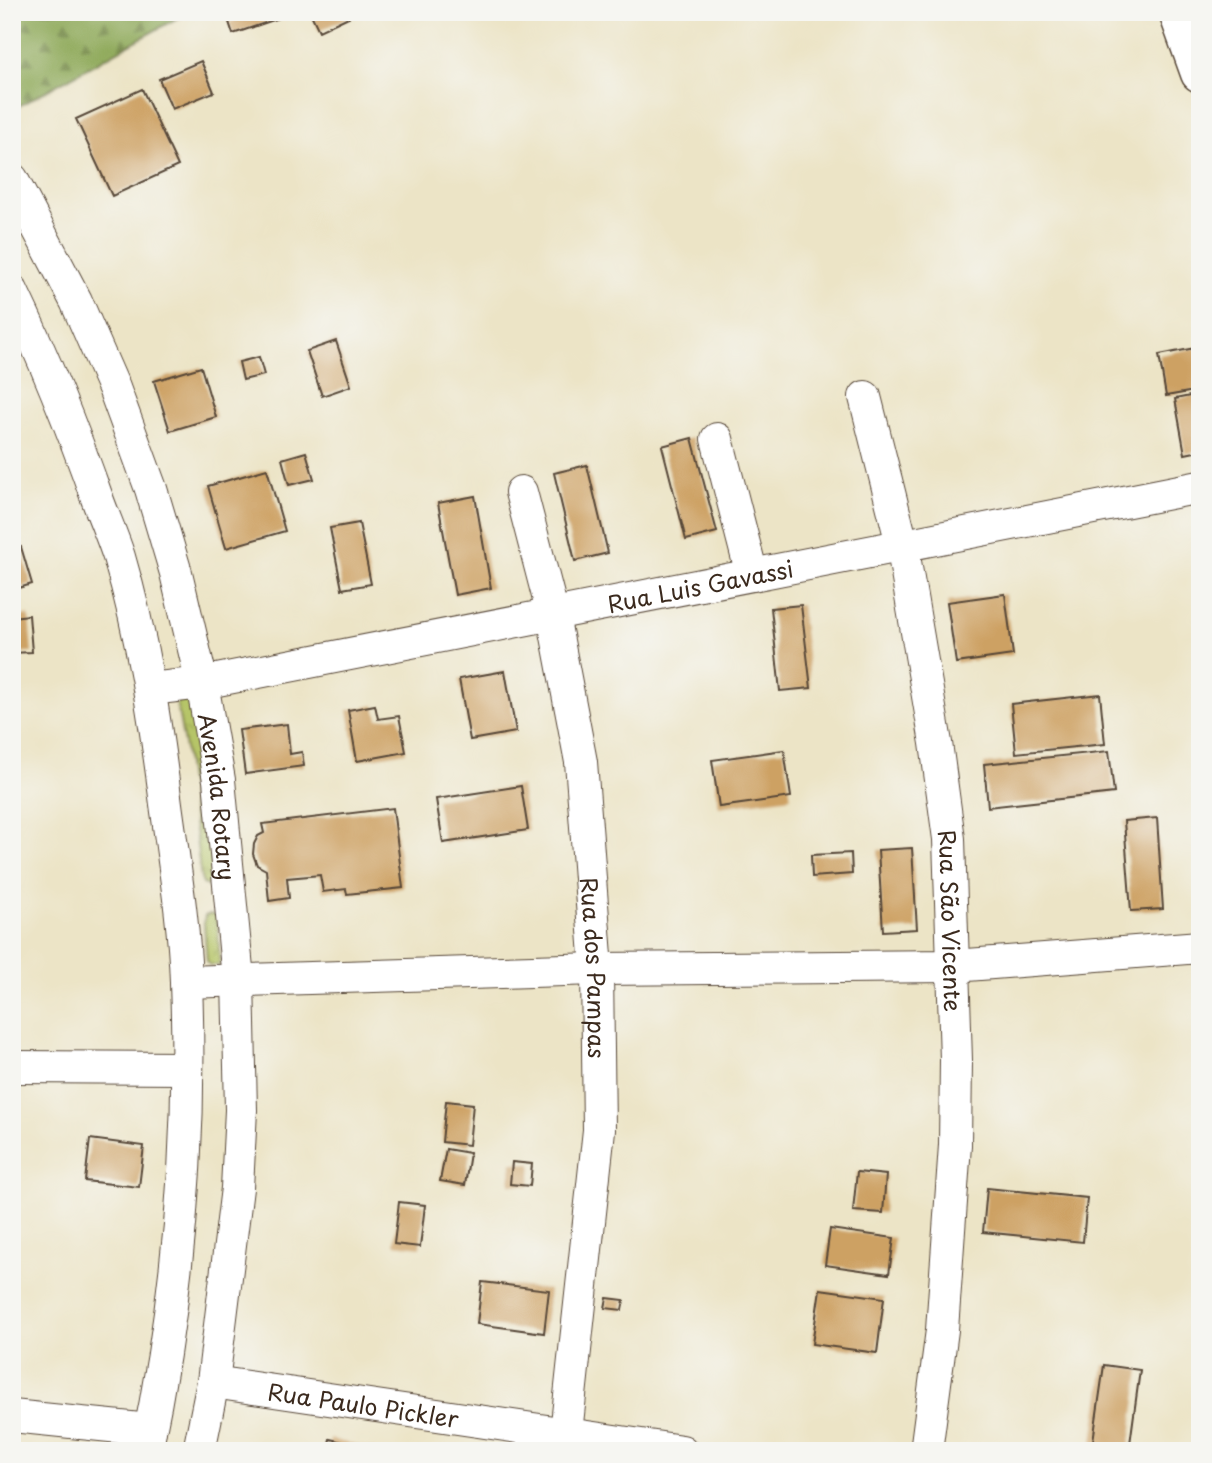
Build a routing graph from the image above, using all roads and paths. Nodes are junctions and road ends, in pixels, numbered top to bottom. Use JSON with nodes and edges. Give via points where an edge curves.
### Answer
{"nodes":[{"id":1,"x":1178,"y":12,"type":"edge"},
{"id":2,"x":1200,"y":73,"type":"edge"},
{"id":3,"x":12,"y":178,"type":"edge"},
{"id":4,"x":12,"y":291,"type":"edge"},
{"id":5,"x":866,"y":397,"type":"dead end"},
{"id":6,"x":717,"y":439,"type":"dead end"},
{"id":7,"x":1200,"y":487,"type":"edge"},
{"id":8,"x":521,"y":492,"type":"dead end"},
{"id":9,"x":902,"y":544,"type":"junction"},
{"id":10,"x":752,"y":575,"type":"junction"},
{"id":11,"x":553,"y":615,"type":"junction"},
{"id":12,"x":202,"y":683,"type":"junction"},
{"id":13,"x":150,"y":689,"type":"junction"},
{"id":14,"x":229,"y":896,"type":"junction"},
{"id":15,"x":180,"y":903,"type":"junction"},
{"id":16,"x":1200,"y":947,"type":"edge"},
{"id":17,"x":954,"y":966,"type":"junction"},
{"id":18,"x":597,"y":969,"type":"junction"},
{"id":19,"x":238,"y":979,"type":"junction"},
{"id":20,"x":186,"y":982,"type":"junction"},
{"id":21,"x":12,"y":1067,"type":"edge"},
{"id":22,"x":187,"y":1068,"type":"junction"},
{"id":23,"x":213,"y":1382,"type":"junction"},
{"id":24,"x":12,"y":1416,"type":"edge"},
{"id":25,"x":148,"y":1441,"type":"edge"},
{"id":26,"x":566,"y":1443,"type":"edge"},
{"id":27,"x":199,"y":1451,"type":"edge"},
{"id":28,"x":682,"y":1451,"type":"edge"},
{"id":29,"x":926,"y":1451,"type":"edge"}],
"edges":[{"from":1,"to":2,"type":"street"},
{"from":3,"to":12,"type":"street","name":"Avenida Rotary","via":[[76,301],[123,413],[176,573]]},
{"from":4,"to":13,"type":"street","via":[[61,402],[118,556]]},
{"from":5,"to":9,"type":"street","name":"Rua São Vicente"},
{"from":6,"to":10,"type":"street"},
{"from":7,"to":9,"type":"street","name":"Rua Luis Gavassi"},
{"from":8,"to":11,"type":"street","name":"Rua dos Pampas"},
{"from":9,"to":10,"type":"street","name":"Rua Luis Gavassi"},
{"from":9,"to":17,"type":"street","name":"Rua São Vicente","via":[[949,839]]},
{"from":10,"to":11,"type":"street","name":"Rua Luis Gavassi"},
{"from":11,"to":12,"type":"street","name":"Rua Luis Gavassi"},
{"from":11,"to":18,"type":"street","name":"Rua dos Pampas","via":[[581,762]]},
{"from":12,"to":13,"type":"street","name":"Rua Luis Gavassi"},
{"from":12,"to":14,"type":"street","name":"Avenida Rotary","via":[[219,780]]},
{"from":13,"to":15,"type":"street"},
{"from":14,"to":15,"type":"street"},
{"from":14,"to":19,"type":"street","name":"Avenida Rotary"},
{"from":15,"to":20,"type":"street"},
{"from":16,"to":17,"type":"street"},
{"from":17,"to":18,"type":"street"},
{"from":17,"to":29,"type":"street","name":"Rua São Vicente","via":[[954,1158],[943,1330]]},
{"from":18,"to":19,"type":"street"},
{"from":18,"to":26,"type":"street","name":"Rua dos Pampas","via":[[599,1130]]},
{"from":19,"to":20,"type":"street"},
{"from":19,"to":23,"type":"street","name":"Avenida Rotary","via":[[242,1110]]},
{"from":20,"to":22,"type":"street"},
{"from":21,"to":22,"type":"street"},
{"from":22,"to":25,"type":"street","via":[[185,1159],[173,1298]]},
{"from":23,"to":26,"type":"street","name":"Rua Paulo Pickler"},
{"from":23,"to":27,"type":"street","name":"Avenida Rotary"},
{"from":24,"to":25,"type":"street"},
{"from":26,"to":28,"type":"street","name":"Rua Paulo Pickler"}]}
